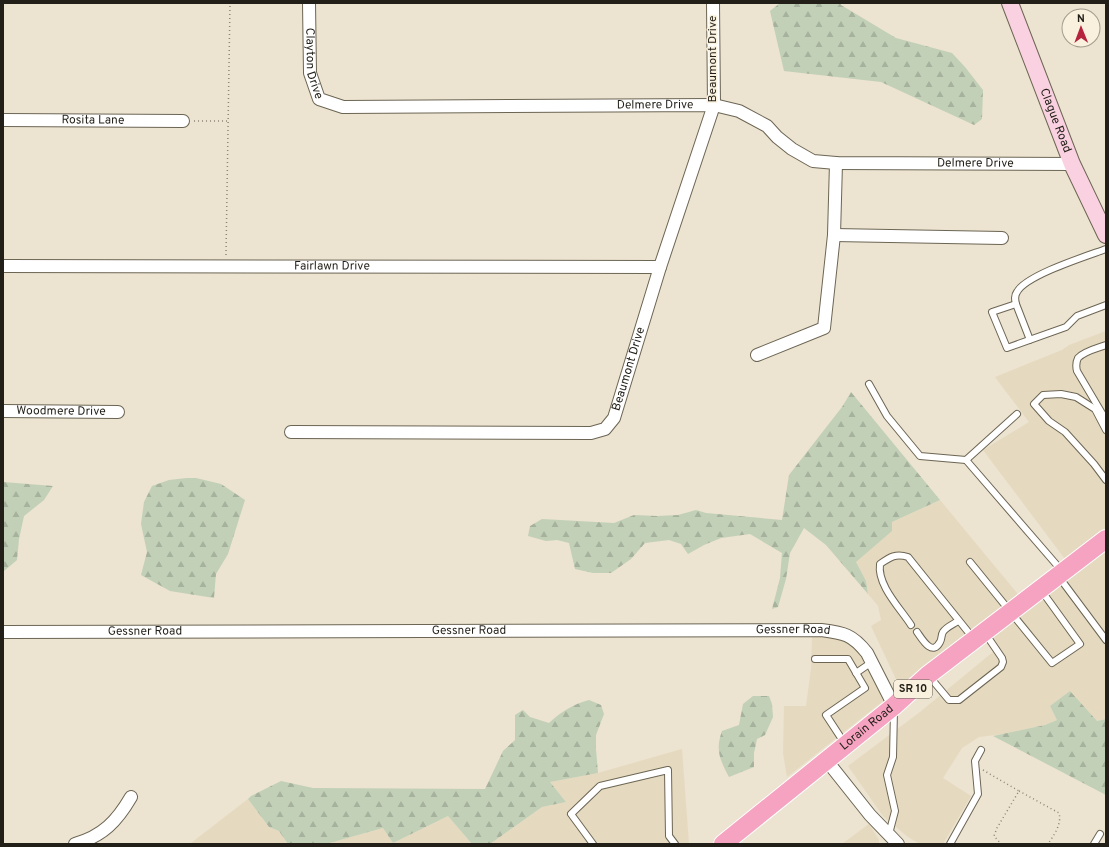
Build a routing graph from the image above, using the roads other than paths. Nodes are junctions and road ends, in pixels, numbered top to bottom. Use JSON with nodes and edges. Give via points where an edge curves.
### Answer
{"nodes":[{"id":1,"x":309,"y":3,"type":"edge"},
{"id":2,"x":713,"y":3,"type":"edge"},
{"id":3,"x":1010,"y":3,"type":"edge"},
{"id":4,"x":714,"y":106,"type":"junction"},
{"id":5,"x":342,"y":107,"type":"joint"},
{"id":6,"x":3,"y":120,"type":"edge"},
{"id":7,"x":183,"y":121,"type":"road end"},
{"id":8,"x":836,"y":163,"type":"junction"},
{"id":9,"x":1072,"y":164,"type":"junction"},
{"id":10,"x":1106,"y":235,"type":"edge"},
{"id":11,"x":834,"y":236,"type":"junction"},
{"id":12,"x":1002,"y":238,"type":"dead end"},
{"id":13,"x":1106,"y":249,"type":"edge"},
{"id":14,"x":3,"y":266,"type":"edge"},
{"id":15,"x":660,"y":267,"type":"junction"},
{"id":16,"x":1016,"y":304,"type":"junction"},
{"id":17,"x":1106,"y":305,"type":"edge"},
{"id":18,"x":1030,"y":340,"type":"junction"},
{"id":19,"x":1106,"y":345,"type":"edge"},
{"id":20,"x":757,"y":355,"type":"dead end"},
{"id":21,"x":869,"y":384,"type":"dead end"},
{"id":22,"x":3,"y":411,"type":"edge"},
{"id":23,"x":118,"y":412,"type":"dead end"},
{"id":24,"x":1017,"y":414,"type":"dead end"},
{"id":25,"x":1106,"y":420,"type":"edge"},
{"id":26,"x":1106,"y":430,"type":"edge"},
{"id":27,"x":291,"y":432,"type":"dead end"},
{"id":28,"x":966,"y":460,"type":"junction"},
{"id":29,"x":1106,"y":480,"type":"edge"},
{"id":30,"x":1105,"y":540,"type":"edge"},
{"id":31,"x":970,"y":562,"type":"dead end"},
{"id":32,"x":1060,"y":574,"type":"junction"},
{"id":33,"x":1040,"y":589,"type":"junction"},
{"id":34,"x":1010,"y":613,"type":"junction"},
{"id":35,"x":958,"y":620,"type":"junction"},
{"id":36,"x":911,"y":625,"type":"dead end"},
{"id":37,"x":3,"y":632,"type":"edge"},
{"id":38,"x":917,"y":632,"type":"dead end"},
{"id":39,"x":979,"y":635,"type":"junction"},
{"id":40,"x":1106,"y":640,"type":"edge"},
{"id":41,"x":815,"y":659,"type":"dead end"},
{"id":42,"x":872,"y":662,"type":"junction"},
{"id":43,"x":856,"y":673,"type":"junction"},
{"id":44,"x":928,"y":675,"type":"junction"},
{"id":45,"x":894,"y":706,"type":"junction"},
{"id":46,"x":846,"y":745,"type":"junction"},
{"id":47,"x":981,"y":750,"type":"dead end"},
{"id":48,"x":827,"y":761,"type":"junction"},
{"id":49,"x":131,"y":797,"type":"dead end"},
{"id":50,"x":888,"y":834,"type":"junction"},
{"id":51,"x":1100,"y":834,"type":"dead end"},
{"id":52,"x":76,"y":844,"type":"edge"},
{"id":53,"x":593,"y":844,"type":"edge"},
{"id":54,"x":675,"y":844,"type":"edge"},
{"id":55,"x":723,"y":844,"type":"edge"},
{"id":56,"x":898,"y":844,"type":"edge"},
{"id":57,"x":950,"y":844,"type":"edge"},
{"id":58,"x":1094,"y":844,"type":"edge"}],
"edges":[{"from":1,"to":5,"type":"street","name":"Clayton Drive","via":[[310,73],[319,99]]},
{"from":2,"to":4,"type":"street","name":"Beaumont Drive"},
{"from":3,"to":9,"type":"main road","name":"Clague Road"},
{"from":4,"to":5,"type":"street","name":"Delmere Drive"},
{"from":4,"to":8,"type":"street","name":"Delmere Drive","via":[[739,111],[767,126],[792,149],[813,161]]},
{"from":4,"to":15,"type":"street","name":"Beaumont Drive"},
{"from":6,"to":7,"type":"street","name":"Rosita Lane"},
{"from":8,"to":9,"type":"street","name":"Delmere Drive"},
{"from":8,"to":11,"type":"street"},
{"from":9,"to":10,"type":"main road","name":"Clague Road"},
{"from":11,"to":12,"type":"street"},
{"from":11,"to":20,"type":"street","via":[[824,328]]},
{"from":13,"to":16,"type":"lane","via":[[1060,266],[1027,282],[1017,292],[1014,300]]},
{"from":14,"to":15,"type":"street","name":"Fairlawn Drive"},
{"from":15,"to":27,"type":"street","name":"Beaumont Drive","via":[[614,418],[605,429],[591,433]]},
{"from":16,"to":18,"type":"lane"},
{"from":16,"to":18,"type":"lane","via":[[992,312],[1007,348]]},
{"from":17,"to":18,"type":"lane","via":[[1077,316],[1066,326]]},
{"from":19,"to":25,"type":"lane","via":[[1086,353],[1078,358],[1076,363],[1076,371]]},
{"from":21,"to":28,"type":"lane","via":[[887,416],[920,456]]},
{"from":22,"to":23,"type":"street","name":"Woodmere Drive"},
{"from":24,"to":28,"type":"lane"},
{"from":26,"to":29,"type":"lane","via":[[1095,409],[1076,397],[1061,394],[1043,395],[1034,404],[1049,421],[1065,432]]},
{"from":28,"to":32,"type":"lane"},
{"from":30,"to":32,"type":"main road","name":"Lorain Road","number":"SR 10"},
{"from":31,"to":34,"type":"lane"},
{"from":32,"to":33,"type":"main road","name":"Lorain Road","number":"SR 10"},
{"from":32,"to":40,"type":"lane"},
{"from":33,"to":34,"type":"main road","name":"Lorain Road","number":"SR 10"},
{"from":33,"to":34,"type":"lane","via":[[1080,644],[1052,663]]},
{"from":34,"to":39,"type":"main road","name":"Lorain Road","number":"SR 10"},
{"from":35,"to":36,"type":"lane","via":[[908,557],[901,554],[890,556],[880,564],[879,572],[883,584]]},
{"from":35,"to":38,"type":"lane","via":[[944,630],[936,647],[927,647]]},
{"from":35,"to":39,"type":"lane"},
{"from":37,"to":42,"type":"street","name":"Gessner Road","via":[[821,630],[845,634],[854,639]]},
{"from":39,"to":44,"type":"main road","name":"Lorain Road","number":"SR 10"},
{"from":39,"to":44,"type":"lane","via":[[1002,658],[1001,668],[955,701],[949,700]]},
{"from":41,"to":43,"type":"lane","via":[[848,659]]},
{"from":42,"to":43,"type":"lane"},
{"from":42,"to":45,"type":"street","name":"Gessner Road"},
{"from":43,"to":46,"type":"lane","via":[[865,688],[826,715]]},
{"from":44,"to":45,"type":"main road","name":"Lorain Road","number":"SR 10"},
{"from":45,"to":46,"type":"main road","name":"Lorain Road","number":"SR 10"},
{"from":45,"to":50,"type":"lane","via":[[893,757],[887,775],[895,811]]},
{"from":46,"to":48,"type":"main road","name":"Lorain Road","number":"SR 10"},
{"from":47,"to":57,"type":"lane","via":[[975,761],[978,794]]},
{"from":48,"to":50,"type":"street"},
{"from":48,"to":55,"type":"main road","name":"Lorain Road","number":"SR 10"},
{"from":49,"to":52,"type":"street","via":[[112,824],[100,834]]},
{"from":50,"to":56,"type":"street"},
{"from":51,"to":58,"type":"lane"},
{"from":53,"to":54,"type":"lane","via":[[570,814],[600,786],[668,770],[670,836]]}]}
